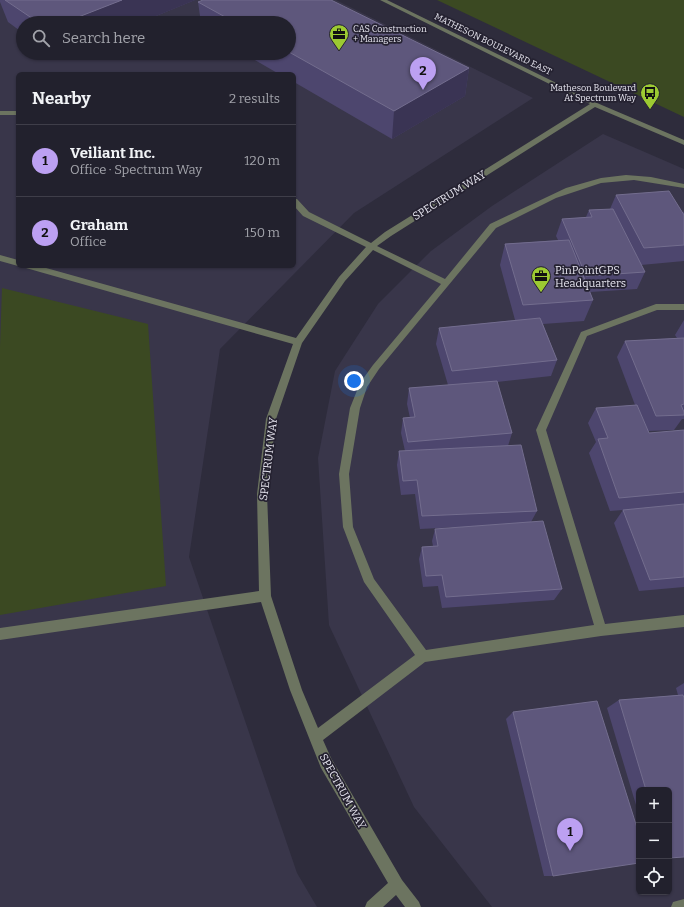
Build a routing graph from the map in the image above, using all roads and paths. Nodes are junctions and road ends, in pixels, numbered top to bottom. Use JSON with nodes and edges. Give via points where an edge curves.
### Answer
{"nodes":[{"id":1,"x":383,"y":0,"type":"edge"},
{"id":2,"x":595,"y":104,"type":"junction"},
{"id":3,"x":0,"y":113,"type":"edge"},
{"id":4,"x":16,"y":113,"type":"edge"},
{"id":5,"x":684,"y":143,"type":"edge"},
{"id":6,"x":684,"y":186,"type":"edge"},
{"id":7,"x":296,"y":203,"type":"edge"},
{"id":8,"x":372,"y":246,"type":"junction"},
{"id":9,"x":0,"y":258,"type":"edge"},
{"id":10,"x":16,"y":262,"type":"edge"},
{"id":11,"x":36,"y":268,"type":"edge"},
{"id":12,"x":446,"y":283,"type":"junction"},
{"id":13,"x":684,"y":307,"type":"edge"},
{"id":14,"x":298,"y":342,"type":"junction"},
{"id":15,"x":265,"y":596,"type":"junction"},
{"id":16,"x":684,"y":621,"type":"edge"},
{"id":17,"x":602,"y":630,"type":"junction"},
{"id":18,"x":0,"y":634,"type":"edge"},
{"id":19,"x":423,"y":656,"type":"junction"},
{"id":20,"x":316,"y":738,"type":"junction"},
{"id":21,"x":397,"y":884,"type":"junction"},
{"id":22,"x":684,"y":906,"type":"edge"},
{"id":23,"x":372,"y":907,"type":"edge"},
{"id":24,"x":414,"y":907,"type":"edge"},
{"id":25,"x":678,"y":907,"type":"edge"}],
"edges":[{"from":1,"to":2,"type":"street","name":"MATHESON BOULEVARD EAST"},
{"from":2,"to":5,"type":"street","name":"MATHESON BOULEVARD EAST"},
{"from":2,"to":8,"type":"street","name":"SPECTRUM WAY"},
{"from":3,"to":4,"type":"street"},
{"from":6,"to":12,"type":"street","via":[[648,179],[618,178],[592,182],[555,196],[493,226]]},
{"from":7,"to":8,"type":"street","via":[[306,214]]},
{"from":8,"to":12,"type":"street"},
{"from":8,"to":14,"type":"street","name":"SPECTRUM WAY","via":[[342,279]]},
{"from":9,"to":10,"type":"street"},
{"from":11,"to":14,"type":"street"},
{"from":12,"to":19,"type":"street","via":[[363,386],[355,408],[344,474],[348,527],[370,582]]},
{"from":13,"to":17,"type":"street","via":[[656,307],[584,334],[541,430]]},
{"from":14,"to":15,"type":"street","name":"SPECTRUM WAY","via":[[272,419],[262,494]]},
{"from":15,"to":18,"type":"street"},
{"from":15,"to":20,"type":"street","name":"SPECTRUM WAY","via":[[296,690]]},
{"from":16,"to":17,"type":"street"},
{"from":17,"to":19,"type":"street"},
{"from":19,"to":20,"type":"street"},
{"from":20,"to":21,"type":"street","name":"SPECTRUM WAY","via":[[326,763]]},
{"from":21,"to":23,"type":"street"},
{"from":21,"to":24,"type":"street","name":"SPECTRUM WAY"},
{"from":22,"to":25,"type":"street"}]}
